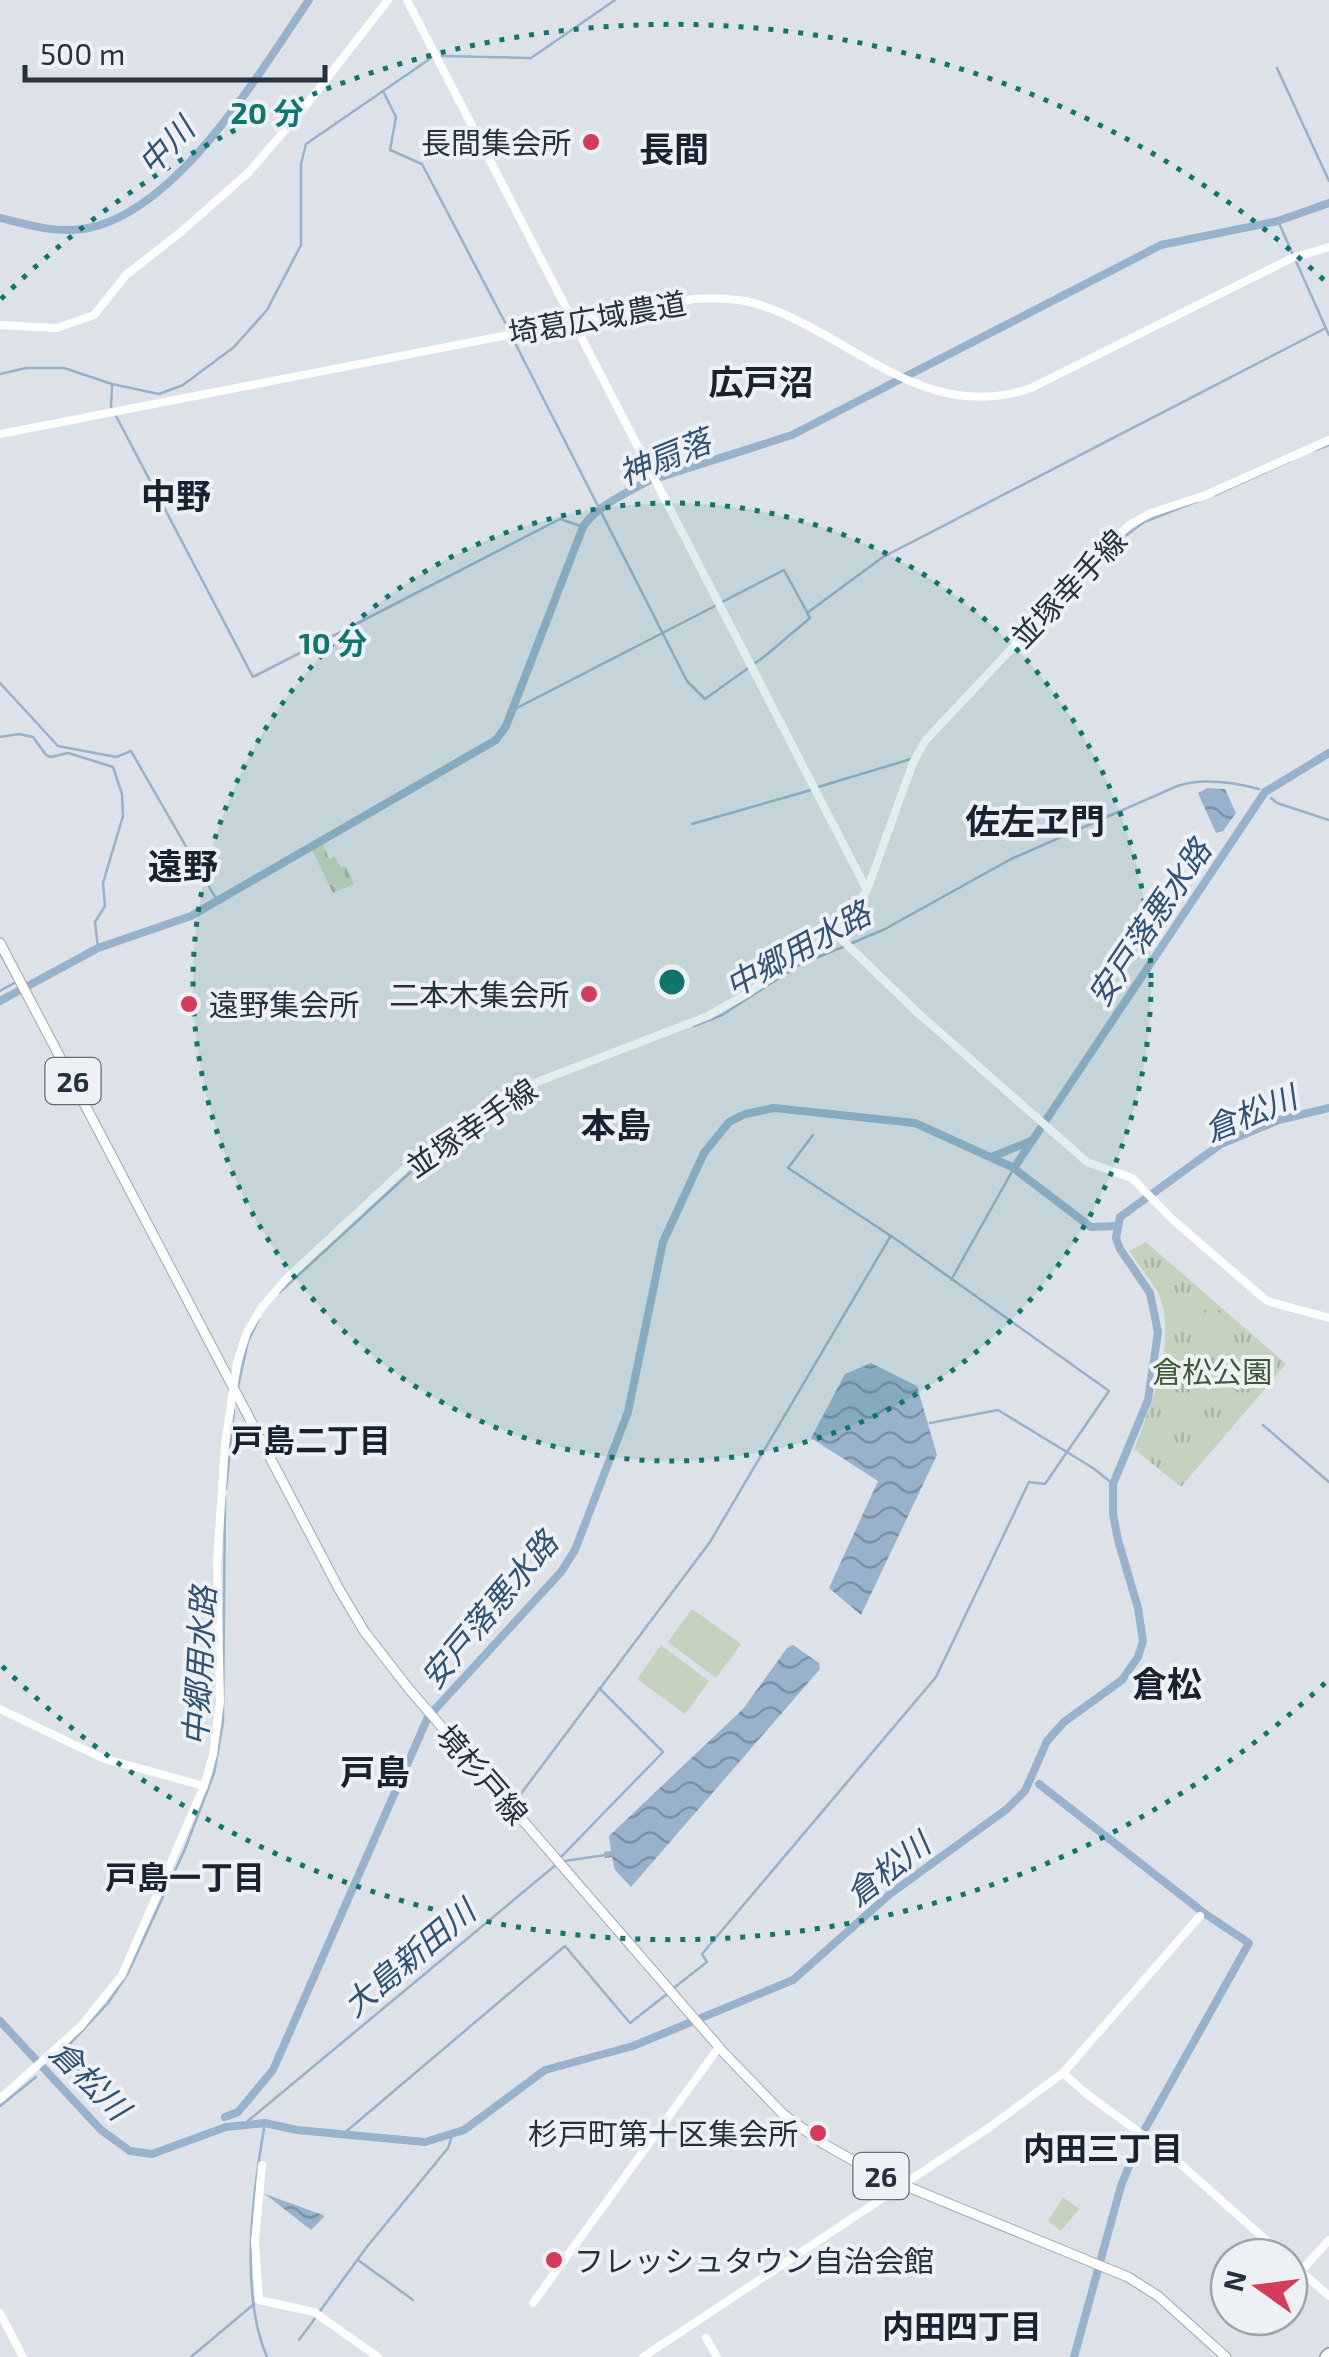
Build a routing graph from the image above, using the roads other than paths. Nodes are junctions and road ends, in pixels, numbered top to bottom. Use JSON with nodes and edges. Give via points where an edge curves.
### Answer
{"nodes":[{"id":1,"x":388,"y":0,"type":"edge"},
{"id":2,"x":407,"y":0,"type":"edge"},
{"id":3,"x":1329,"y":248,"type":"edge"},
{"id":4,"x":572,"y":321,"type":"junction"},
{"id":5,"x":0,"y":324,"type":"edge"},
{"id":6,"x":0,"y":434,"type":"edge"},
{"id":7,"x":1329,"y":440,"type":"edge"},
{"id":8,"x":867,"y":890,"type":"junction"},
{"id":9,"x":836,"y":934,"type":"junction"},
{"id":10,"x":0,"y":943,"type":"edge"},
{"id":11,"x":1329,"y":1318,"type":"edge"},
{"id":12,"x":232,"y":1387,"type":"junction"},
{"id":13,"x":244,"y":1408,"type":"junction"},
{"id":14,"x":230,"y":1410,"type":"junction"},
{"id":15,"x":0,"y":1709,"type":"edge"},
{"id":16,"x":204,"y":1786,"type":"junction"},
{"id":17,"x":1200,"y":1916,"type":"dead end"},
{"id":18,"x":719,"y":2047,"type":"junction"},
{"id":19,"x":1063,"y":2073,"type":"junction"},
{"id":20,"x":0,"y":2099,"type":"edge"},
{"id":21,"x":262,"y":2165,"type":"dead end"},
{"id":22,"x":902,"y":2185,"type":"junction"},
{"id":23,"x":1262,"y":2237,"type":"edge"},
{"id":24,"x":1329,"y":2240,"type":"edge"},
{"id":25,"x":1309,"y":2263,"type":"edge"},
{"id":26,"x":1309,"y":2279,"type":"edge"},
{"id":27,"x":1329,"y":2296,"type":"edge"},
{"id":28,"x":533,"y":2303,"type":"dead end"},
{"id":29,"x":0,"y":2313,"type":"edge"},
{"id":30,"x":706,"y":2338,"type":"dead end"},
{"id":31,"x":23,"y":2357,"type":"edge"},
{"id":32,"x":378,"y":2357,"type":"edge"},
{"id":33,"x":643,"y":2357,"type":"edge"},
{"id":34,"x":717,"y":2357,"type":"edge"},
{"id":35,"x":1226,"y":2357,"type":"edge"}],
"edges":[{"from":1,"to":5,"type":"street","via":[[249,172],[126,274],[94,315],[57,328]]},
{"from":2,"to":4,"type":"street"},
{"from":3,"to":4,"type":"street","name":"埼葛広域農道","via":[[1292,258],[1030,388],[988,399],[930,390],[741,300],[675,301]]},
{"from":4,"to":6,"type":"street","name":"埼葛広域農道"},
{"from":4,"to":8,"type":"street"},
{"from":7,"to":8,"type":"street","name":"並塚幸手線","via":[[1128,525],[925,741]]},
{"from":8,"to":9,"type":"street","name":"並塚幸手線"},
{"from":9,"to":11,"type":"street","via":[[1088,1162],[1132,1178],[1267,1301]]},
{"from":9,"to":12,"type":"street","name":"並塚幸手線","via":[[730,1005],[519,1089],[426,1152],[268,1299],[243,1344]]},
{"from":10,"to":12,"type":"main road","name":"境杉戸線","number":"26"},
{"from":12,"to":13,"type":"main road","name":"境杉戸線","number":"26"},
{"from":12,"to":14,"type":"street","name":"並塚幸手線"},
{"from":13,"to":14,"type":"street"},
{"from":13,"to":18,"type":"main road","name":"境杉戸線","number":"26","via":[[352,1612],[388,1664]]},
{"from":14,"to":16,"type":"street","name":"並塚幸手線","via":[[218,1546],[220,1702]]},
{"from":15,"to":16,"type":"street","via":[[102,1758]]},
{"from":16,"to":20,"type":"street","name":"並塚幸手線","via":[[122,1975],[81,2026]]},
{"from":17,"to":19,"type":"street"},
{"from":18,"to":22,"type":"main road","name":"境杉戸線","number":"26","via":[[812,2136]]},
{"from":18,"to":28,"type":"street"},
{"from":19,"to":22,"type":"street"},
{"from":19,"to":23,"type":"street"},
{"from":21,"to":32,"type":"street","via":[[255,2241],[260,2300],[314,2312]]},
{"from":22,"to":33,"type":"street"},
{"from":22,"to":35,"type":"main road","name":"境杉戸線","number":"26","via":[[1153,2292]]},
{"from":24,"to":25,"type":"street"},
{"from":26,"to":27,"type":"street"},
{"from":29,"to":31,"type":"street"},
{"from":30,"to":34,"type":"street"}]}
